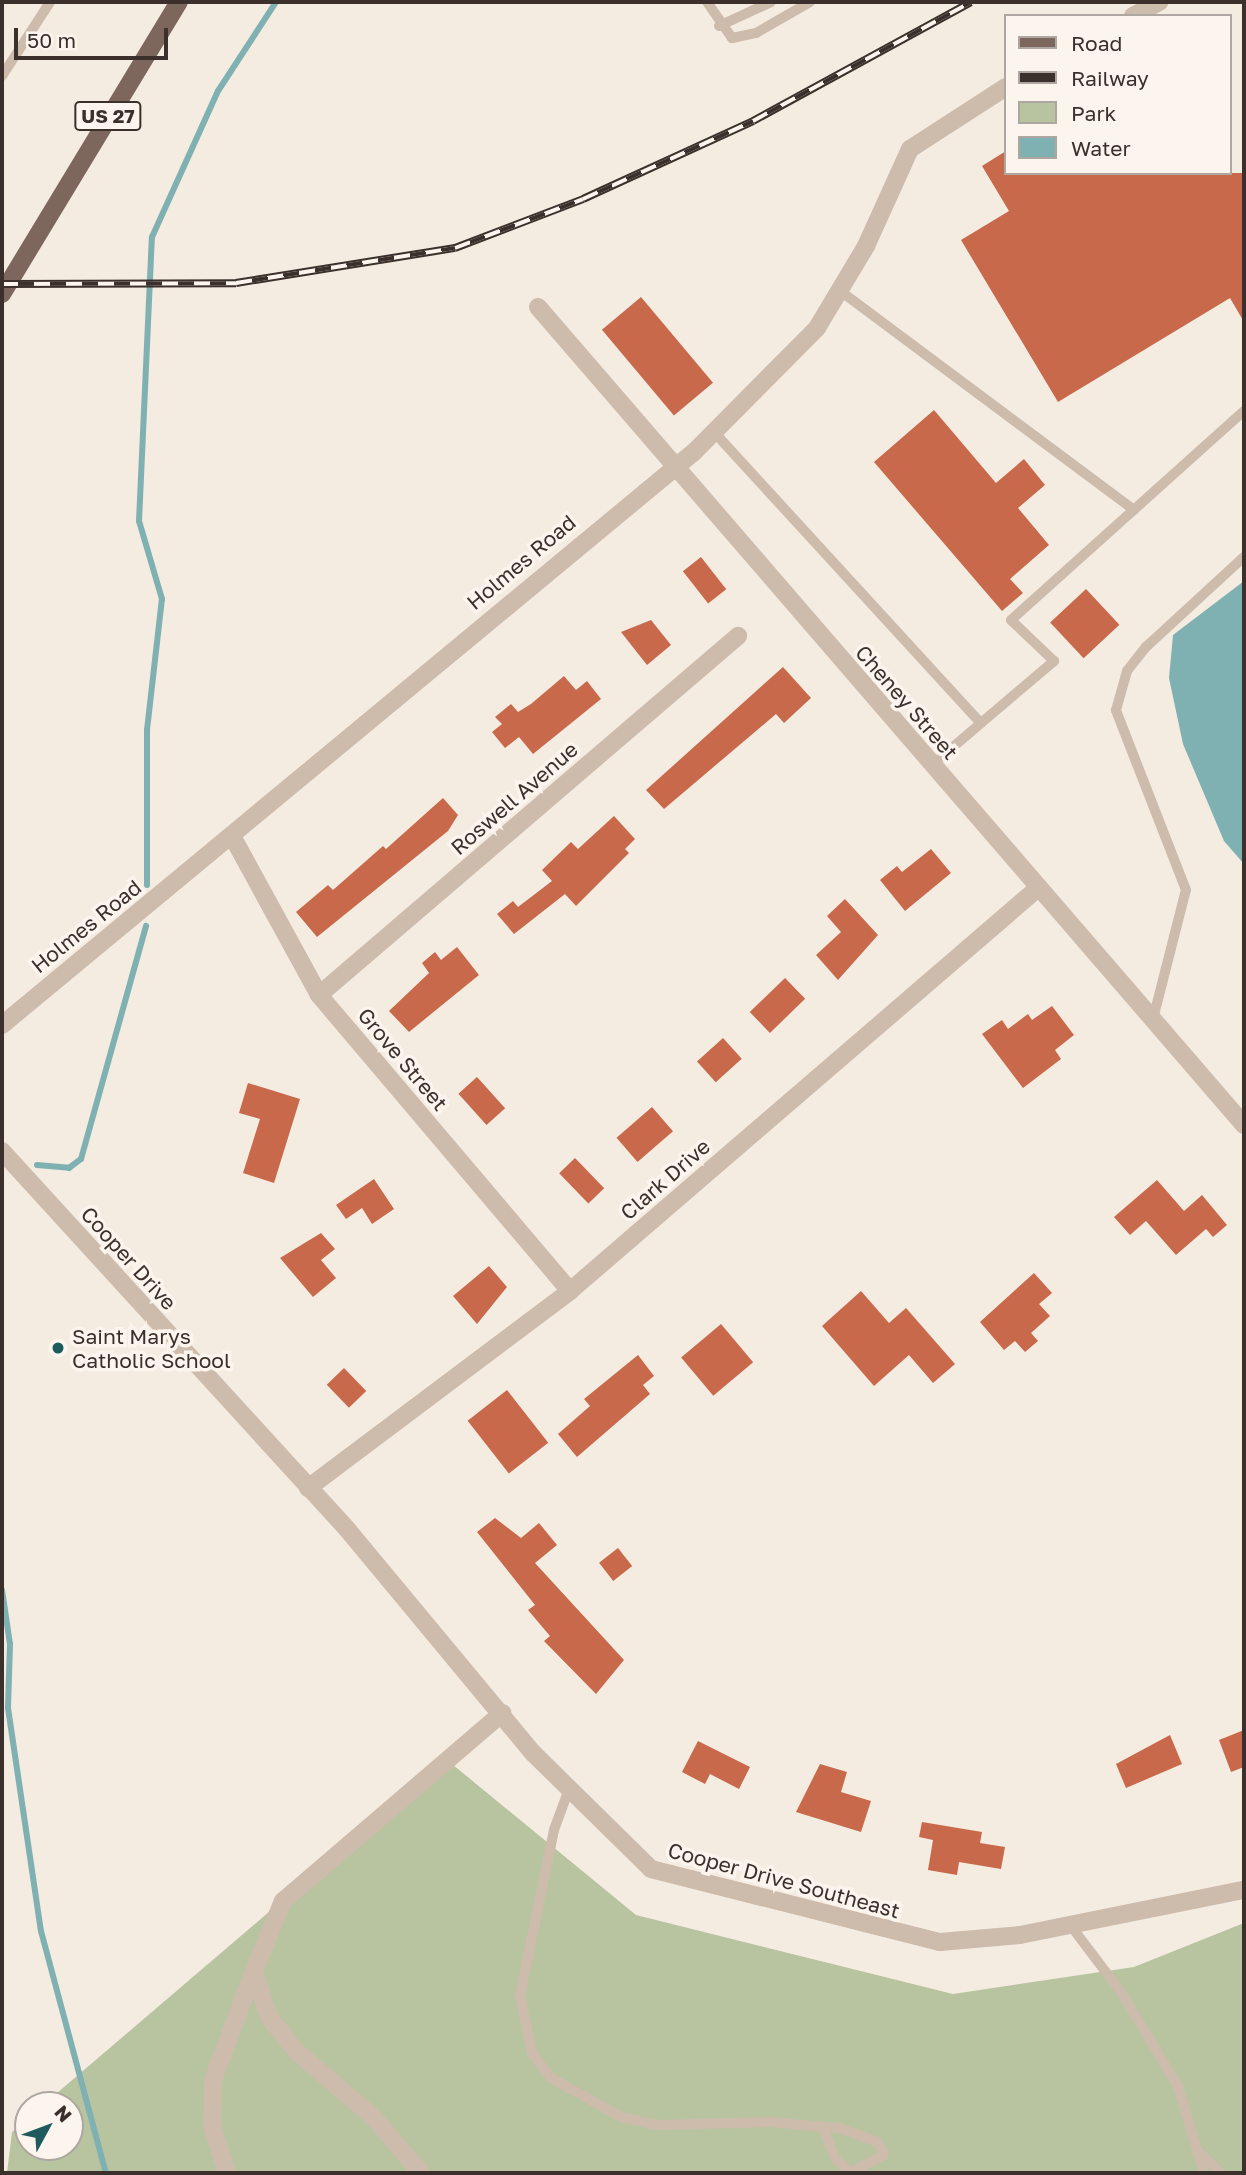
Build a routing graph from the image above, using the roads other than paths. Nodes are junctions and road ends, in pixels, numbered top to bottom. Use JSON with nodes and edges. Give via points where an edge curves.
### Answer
{"nodes":[{"id":1,"x":50,"y":2,"type":"edge"},
{"id":2,"x":179,"y":2,"type":"edge"},
{"id":3,"x":707,"y":2,"type":"edge"},
{"id":4,"x":771,"y":2,"type":"edge"},
{"id":5,"x":810,"y":2,"type":"edge"},
{"id":6,"x":1159,"y":2,"type":"edge"},
{"id":7,"x":1137,"y":14,"type":"edge"},
{"id":8,"x":719,"y":26,"type":"junction"},
{"id":9,"x":2,"y":77,"type":"edge"},
{"id":10,"x":1004,"y":88,"type":"edge"},
{"id":11,"x":839,"y":290,"type":"junction"},
{"id":12,"x":2,"y":294,"type":"edge"},
{"id":13,"x":538,"y":307,"type":"dead end"},
{"id":14,"x":1244,"y":411,"type":"edge"},
{"id":15,"x":713,"y":431,"type":"junction"},
{"id":16,"x":673,"y":464,"type":"junction"},
{"id":17,"x":1134,"y":510,"type":"junction"},
{"id":18,"x":1244,"y":557,"type":"edge"},
{"id":19,"x":738,"y":636,"type":"dead end"},
{"id":20,"x":981,"y":723,"type":"junction"},
{"id":21,"x":932,"y":765,"type":"junction"},
{"id":22,"x":232,"y":836,"type":"junction"},
{"id":23,"x":1038,"y":888,"type":"junction"},
{"id":24,"x":319,"y":995,"type":"junction"},
{"id":25,"x":1153,"y":1020,"type":"junction"},
{"id":26,"x":2,"y":1025,"type":"edge"},
{"id":27,"x":1244,"y":1125,"type":"edge"},
{"id":28,"x":2,"y":1151,"type":"edge"},
{"id":29,"x":570,"y":1291,"type":"junction"},
{"id":30,"x":307,"y":1488,"type":"junction"},
{"id":31,"x":502,"y":1713,"type":"junction"},
{"id":32,"x":569,"y":1790,"type":"junction"},
{"id":33,"x":1244,"y":1890,"type":"edge"},
{"id":34,"x":1071,"y":1926,"type":"junction"},
{"id":35,"x":254,"y":1971,"type":"junction"},
{"id":36,"x":823,"y":2127,"type":"junction"},
{"id":37,"x":1197,"y":2150,"type":"junction"},
{"id":38,"x":227,"y":2173,"type":"edge"},
{"id":39,"x":421,"y":2173,"type":"edge"},
{"id":40,"x":1204,"y":2173,"type":"edge"},
{"id":41,"x":1221,"y":2173,"type":"edge"}],
"edges":[{"from":1,"to":9,"type":"lane"},
{"from":2,"to":12,"type":"main road","number":"US 27"},
{"from":3,"to":8,"type":"lane"},
{"from":4,"to":8,"type":"lane"},
{"from":5,"to":8,"type":"lane","via":[[756,33],[732,38]]},
{"from":6,"to":7,"type":"street"},
{"from":10,"to":11,"type":"street","name":"Holmes Road","via":[[910,149]]},
{"from":11,"to":15,"type":"street","name":"Holmes Road","via":[[817,328]]},
{"from":11,"to":17,"type":"lane"},
{"from":13,"to":16,"type":"street","name":"Cheney Street"},
{"from":14,"to":17,"type":"lane"},
{"from":15,"to":16,"type":"street","name":"Holmes Road"},
{"from":15,"to":20,"type":"lane"},
{"from":16,"to":21,"type":"street","name":"Cheney Street"},
{"from":16,"to":22,"type":"street","name":"Holmes Road"},
{"from":17,"to":20,"type":"lane","via":[[1011,620],[1054,661]]},
{"from":18,"to":25,"type":"lane","via":[[1146,647],[1127,671],[1116,710],[1186,890]]},
{"from":19,"to":24,"type":"street","name":"Roswell Avenue"},
{"from":20,"to":21,"type":"lane"},
{"from":21,"to":23,"type":"street","name":"Cheney Street"},
{"from":22,"to":24,"type":"street","name":"Grove Street"},
{"from":22,"to":26,"type":"street","name":"Holmes Road"},
{"from":23,"to":25,"type":"street","name":"Cheney Street"},
{"from":23,"to":29,"type":"street","name":"Clark Drive"},
{"from":24,"to":29,"type":"street","name":"Grove Street"},
{"from":25,"to":27,"type":"street","name":"Cheney Street"},
{"from":28,"to":30,"type":"street","name":"Cooper Drive"},
{"from":29,"to":30,"type":"street","name":"Clark Drive"},
{"from":30,"to":31,"type":"street","name":"Cooper Drive Southeast"},
{"from":31,"to":32,"type":"street","name":"Cooper Drive Southeast"},
{"from":31,"to":35,"type":"street","via":[[283,1901]]},
{"from":32,"to":34,"type":"street","name":"Cooper Drive Southeast","via":[[651,1869],[838,1921],[940,1942]]},
{"from":32,"to":36,"type":"lane","via":[[554,1830],[520,1995],[525,2040],[538,2061],[551,2078],[587,2102],[657,2126]]},
{"from":33,"to":34,"type":"street","name":"Cooper Drive Southeast"},
{"from":34,"to":37,"type":"lane","via":[[1122,1992],[1178,2086]]},
{"from":35,"to":38,"type":"street","via":[[213,2080],[212,2124]]},
{"from":35,"to":39,"type":"street","via":[[269,2017],[289,2043],[373,2117]]},
{"from":36,"to":36,"type":"lane","via":[[863,2133],[878,2142],[884,2155],[850,2172],[835,2158]]},
{"from":37,"to":40,"type":"lane"},
{"from":37,"to":41,"type":"lane"}]}
